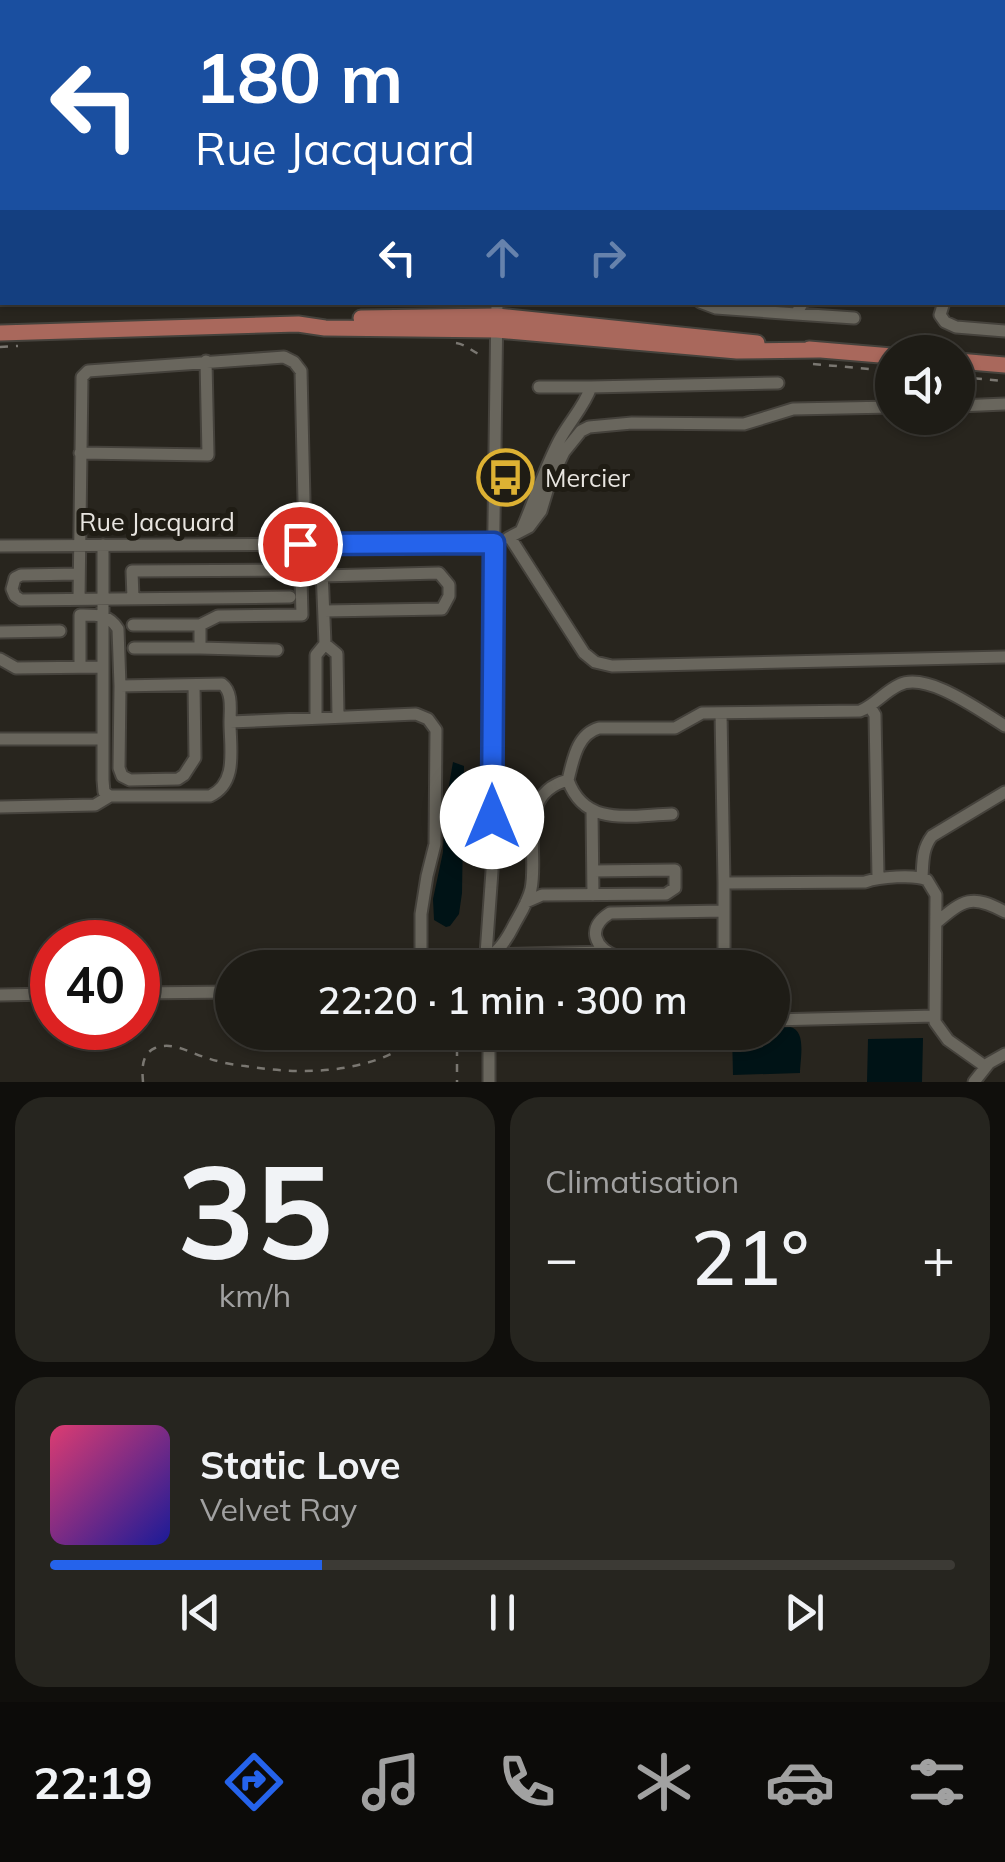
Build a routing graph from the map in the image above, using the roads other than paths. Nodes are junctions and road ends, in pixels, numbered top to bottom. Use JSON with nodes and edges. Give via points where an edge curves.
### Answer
{"nodes":[{"id":1,"x":708,"y":305,"type":"edge"},
{"id":2,"x":943,"y":305,"type":"edge"},
{"id":3,"x":799,"y":308,"type":"edge"},
{"id":4,"x":497,"y":316,"type":"edge"},
{"id":5,"x":854,"y":318,"type":"dead end"},
{"id":6,"x":1005,"y":331,"type":"edge"},
{"id":7,"x":0,"y":335,"type":"edge"},
{"id":8,"x":875,"y":355,"type":"edge"},
{"id":9,"x":206,"y":362,"type":"junction"},
{"id":10,"x":975,"y":362,"type":"edge"},
{"id":11,"x":1005,"y":365,"type":"edge"},
{"id":12,"x":778,"y":383,"type":"dead end"},
{"id":13,"x":592,"y":387,"type":"junction"},
{"id":14,"x":539,"y":388,"type":"dead end"},
{"id":15,"x":1005,"y":404,"type":"edge"},
{"id":16,"x":975,"y":405,"type":"edge"},
{"id":17,"x":875,"y":407,"type":"edge"},
{"id":18,"x":80,"y":454,"type":"junction"},
{"id":19,"x":516,"y":536,"type":"junction"},
{"id":20,"x":494,"y":540,"type":"junction"},
{"id":21,"x":80,"y":544,"type":"junction"},
{"id":22,"x":302,"y":544,"type":"junction"},
{"id":23,"x":320,"y":544,"type":"junction"},
{"id":24,"x":103,"y":545,"type":"junction"},
{"id":25,"x":0,"y":546,"type":"edge"},
{"id":26,"x":291,"y":570,"type":"dead end"},
{"id":27,"x":79,"y":574,"type":"junction"},
{"id":28,"x":322,"y":576,"type":"junction"},
{"id":29,"x":218,"y":597,"type":"junction"},
{"id":30,"x":290,"y":597,"type":"dead end"},
{"id":31,"x":132,"y":598,"type":"junction"},
{"id":32,"x":78,"y":599,"type":"junction"},
{"id":33,"x":102,"y":599,"type":"junction"},
{"id":34,"x":324,"y":611,"type":"junction"},
{"id":35,"x":102,"y":615,"type":"junction"},
{"id":36,"x":218,"y":616,"type":"junction"},
{"id":37,"x":134,"y":624,"type":"dead end"},
{"id":38,"x":200,"y":625,"type":"junction"},
{"id":39,"x":0,"y":632,"type":"edge"},
{"id":40,"x":60,"y":632,"type":"dead end"},
{"id":41,"x":324,"y":644,"type":"junction"},
{"id":42,"x":134,"y":648,"type":"dead end"},
{"id":43,"x":200,"y":648,"type":"junction"},
{"id":44,"x":276,"y":650,"type":"dead end"},
{"id":45,"x":1005,"y":657,"type":"edge"},
{"id":46,"x":0,"y":660,"type":"edge"},
{"id":47,"x":80,"y":667,"type":"junction"},
{"id":48,"x":102,"y":667,"type":"junction"},
{"id":49,"x":194,"y":684,"type":"junction"},
{"id":50,"x":120,"y":686,"type":"junction"},
{"id":51,"x":870,"y":707,"type":"junction"},
{"id":52,"x":721,"y":712,"type":"junction"},
{"id":53,"x":338,"y":717,"type":"junction"},
{"id":54,"x":316,"y":718,"type":"junction"},
{"id":55,"x":230,"y":722,"type":"junction"},
{"id":56,"x":1005,"y":726,"type":"edge"},
{"id":57,"x":0,"y":739,"type":"edge"},
{"id":58,"x":102,"y":739,"type":"junction"},
{"id":59,"x":568,"y":780,"type":"junction"},
{"id":60,"x":1005,"y":792,"type":"edge"},
{"id":61,"x":110,"y":796,"type":"junction"},
{"id":62,"x":0,"y":808,"type":"edge"},
{"id":63,"x":592,"y":811,"type":"junction"},
{"id":64,"x":672,"y":814,"type":"dead end"},
{"id":65,"x":593,"y":870,"type":"junction"},
{"id":66,"x":878,"y":877,"type":"junction"},
{"id":67,"x":922,"y":878,"type":"junction"},
{"id":68,"x":724,"y":883,"type":"junction"},
{"id":69,"x":593,"y":895,"type":"junction"},
{"id":70,"x":936,"y":895,"type":"junction"},
{"id":71,"x":526,"y":902,"type":"junction"},
{"id":72,"x":954,"y":907,"type":"junction"},
{"id":73,"x":724,"y":911,"type":"junction"},
{"id":74,"x":1005,"y":912,"type":"edge"},
{"id":75,"x":936,"y":923,"type":"junction"},
{"id":76,"x":422,"y":950,"type":"edge"},
{"id":77,"x":488,"y":950,"type":"edge"},
{"id":78,"x":496,"y":950,"type":"edge"},
{"id":79,"x":602,"y":950,"type":"edge"},
{"id":80,"x":724,"y":950,"type":"edge"},
{"id":81,"x":215,"y":992,"type":"edge"},
{"id":82,"x":160,"y":993,"type":"edge"},
{"id":83,"x":30,"y":994,"type":"edge"},
{"id":84,"x":0,"y":995,"type":"edge"},
{"id":85,"x":934,"y":1016,"type":"junction"},
{"id":86,"x":790,"y":1020,"type":"edge"},
{"id":87,"x":489,"y":1050,"type":"edge"},
{"id":88,"x":1005,"y":1054,"type":"edge"},
{"id":89,"x":986,"y":1067,"type":"junction"},
{"id":90,"x":488,"y":1082,"type":"edge"},
{"id":91,"x":974,"y":1082,"type":"edge"}],
"edges":[{"from":1,"to":3,"type":"street"},
{"from":2,"to":6,"type":"street","via":[[940,315],[951,326]]},
{"from":3,"to":5,"type":"street"},
{"from":4,"to":7,"type":"main road"},
{"from":4,"to":8,"type":"main road"},
{"from":4,"to":20,"type":"street"},
{"from":9,"to":18,"type":"street","via":[[88,371],[82,377]]},
{"from":9,"to":18,"type":"street","via":[[208,454]]},
{"from":9,"to":22,"type":"street","via":[[284,356],[301,372]]},
{"from":10,"to":11,"type":"main road"},
{"from":12,"to":13,"type":"street"},
{"from":13,"to":14,"type":"street"},
{"from":13,"to":19,"type":"street","via":[[546,465]]},
{"from":15,"to":16,"type":"street"},
{"from":17,"to":19,"type":"street","via":[[793,409],[744,424],[589,427],[571,442],[541,511]]},
{"from":18,"to":21,"type":"street"},
{"from":19,"to":20,"type":"street","name":"Rue Jacquard"},
{"from":19,"to":45,"type":"street","via":[[584,652],[600,664]]},
{"from":20,"to":23,"type":"street","name":"Rue Jacquard"},
{"from":20,"to":77,"type":"street"},
{"from":21,"to":24,"type":"street","name":"Rue Jacquard"},
{"from":21,"to":25,"type":"street","name":"Rue Jacquard"},
{"from":21,"to":27,"type":"street"},
{"from":22,"to":23,"type":"street","name":"Rue Jacquard"},
{"from":22,"to":24,"type":"street","name":"Rue Jacquard"},
{"from":22,"to":36,"type":"street","via":[[302,615]]},
{"from":23,"to":28,"type":"street"},
{"from":24,"to":33,"type":"street"},
{"from":26,"to":31,"type":"street","via":[[132,571]]},
{"from":27,"to":32,"type":"street"},
{"from":27,"to":32,"type":"street","via":[[21,575],[12,589],[21,600]]},
{"from":28,"to":34,"type":"street"},
{"from":28,"to":34,"type":"street","via":[[439,573],[449,584],[442,608]]},
{"from":29,"to":30,"type":"street"},
{"from":29,"to":31,"type":"street"},
{"from":29,"to":36,"type":"street"},
{"from":31,"to":33,"type":"street"},
{"from":32,"to":33,"type":"street"},
{"from":33,"to":35,"type":"street"},
{"from":34,"to":41,"type":"street"},
{"from":35,"to":47,"type":"street","via":[[80,615]]},
{"from":35,"to":48,"type":"street"},
{"from":35,"to":50,"type":"street","via":[[118,629]]},
{"from":36,"to":38,"type":"street"},
{"from":37,"to":38,"type":"street"},
{"from":38,"to":43,"type":"street"},
{"from":39,"to":40,"type":"street"},
{"from":41,"to":53,"type":"street","via":[[336,654]]},
{"from":41,"to":54,"type":"street","via":[[316,655]]},
{"from":42,"to":43,"type":"street"},
{"from":43,"to":44,"type":"street"},
{"from":46,"to":47,"type":"street","via":[[16,668]]},
{"from":47,"to":48,"type":"street"},
{"from":48,"to":58,"type":"street"},
{"from":49,"to":50,"type":"street"},
{"from":49,"to":50,"type":"street","via":[[195,758],[178,779],[122,776]]},
{"from":49,"to":55,"type":"street","via":[[227,688]]},
{"from":51,"to":52,"type":"street"},
{"from":51,"to":56,"type":"street","via":[[900,684],[920,682]]},
{"from":51,"to":66,"type":"street","via":[[876,715]]},
{"from":52,"to":59,"type":"street","via":[[675,728],[590,730]]},
{"from":52,"to":68,"type":"street"},
{"from":53,"to":54,"type":"street"},
{"from":53,"to":76,"type":"street","via":[[416,714],[436,730],[436,844],[421,914]]},
{"from":54,"to":55,"type":"street"},
{"from":55,"to":61,"type":"street","via":[[231,768],[221,790],[210,796]]},
{"from":57,"to":58,"type":"street"},
{"from":58,"to":61,"type":"street","via":[[102,780]]},
{"from":59,"to":63,"type":"street"},
{"from":59,"to":71,"type":"street","via":[[536,806]]},
{"from":60,"to":67,"type":"street","via":[[932,836]]},
{"from":61,"to":62,"type":"street","via":[[95,805]]},
{"from":63,"to":64,"type":"street"},
{"from":63,"to":65,"type":"street"},
{"from":65,"to":69,"type":"street"},
{"from":65,"to":69,"type":"street","via":[[675,870],[675,888],[666,894]]},
{"from":66,"to":67,"type":"street"},
{"from":66,"to":68,"type":"street"},
{"from":67,"to":70,"type":"street"},
{"from":68,"to":73,"type":"street"},
{"from":69,"to":71,"type":"street","via":[[542,895]]},
{"from":70,"to":72,"type":"street"},
{"from":70,"to":75,"type":"street"},
{"from":71,"to":78,"type":"street"},
{"from":72,"to":74,"type":"street","via":[[976,900]]},
{"from":72,"to":75,"type":"street"},
{"from":73,"to":79,"type":"street","via":[[610,913],[597,931]]},
{"from":73,"to":80,"type":"street"},
{"from":75,"to":85,"type":"street"},
{"from":81,"to":82,"type":"street"},
{"from":83,"to":84,"type":"street"},
{"from":85,"to":86,"type":"street"},
{"from":85,"to":89,"type":"street","via":[[948,1040]]},
{"from":87,"to":90,"type":"street"},
{"from":88,"to":89,"type":"street"},
{"from":89,"to":91,"type":"street"}]}
